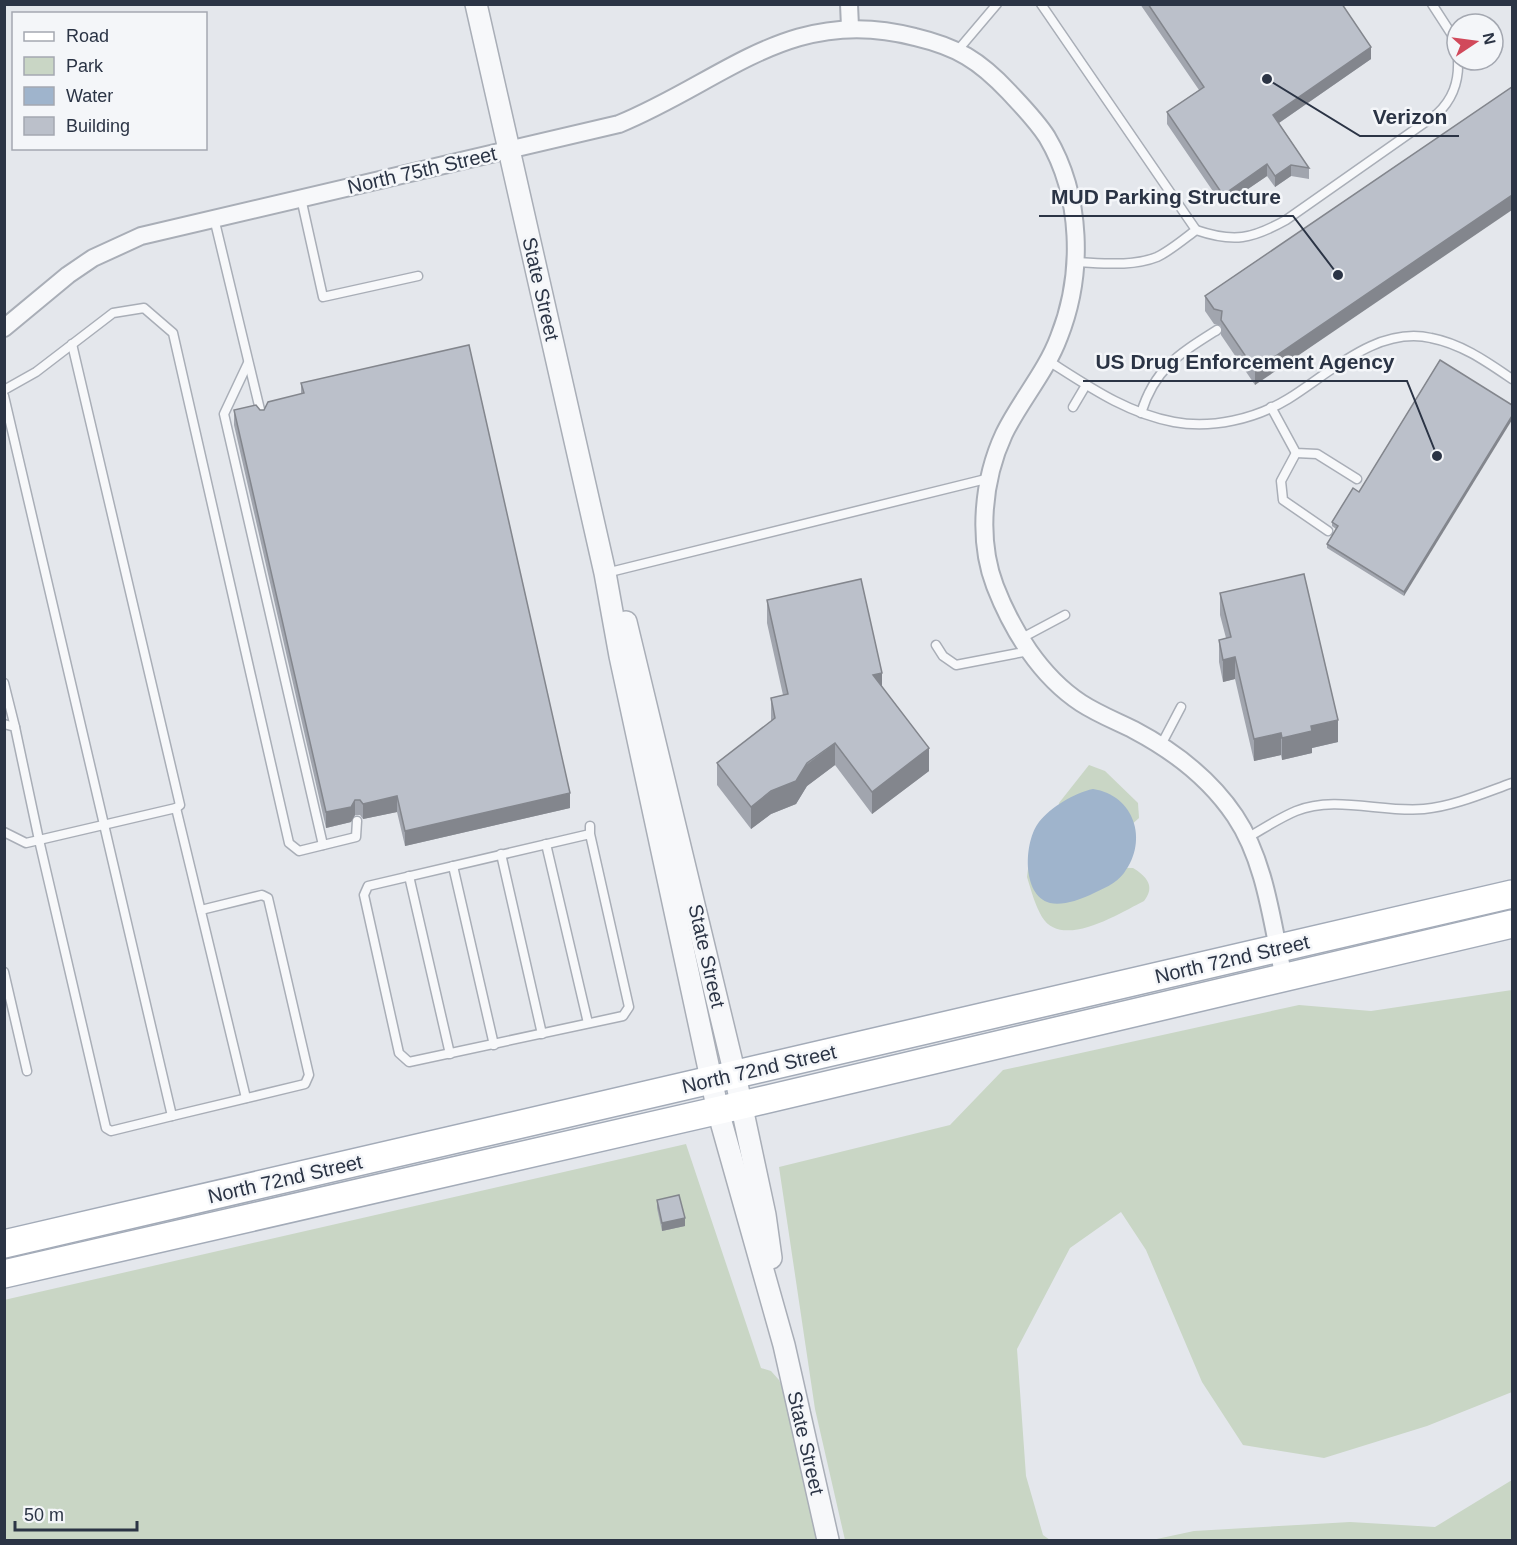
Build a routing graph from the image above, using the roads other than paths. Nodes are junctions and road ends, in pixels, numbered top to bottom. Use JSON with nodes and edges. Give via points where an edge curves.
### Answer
{"nodes":[{"id":1,"x":476,"y":4,"type":"edge"},
{"id":2,"x":849,"y":4,"type":"edge"},
{"id":3,"x":997,"y":4,"type":"edge"},
{"id":4,"x":1041,"y":4,"type":"edge"},
{"id":5,"x":1431,"y":4,"type":"edge"},
{"id":6,"x":1445,"y":25,"type":"edge"},
{"id":7,"x":850,"y":27,"type":"junction"},
{"id":8,"x":958,"y":50,"type":"junction"},
{"id":9,"x":1457,"y":72,"type":"edge"},
{"id":10,"x":510,"y":151,"type":"junction"},
{"id":11,"x":301,"y":198,"type":"junction"},
{"id":12,"x":214,"y":218,"type":"junction"},
{"id":13,"x":1196,"y":230,"type":"junction"},
{"id":14,"x":1076,"y":262,"type":"junction"},
{"id":15,"x":418,"y":276,"type":"dead end"},
{"id":16,"x":4,"y":328,"type":"edge"},
{"id":17,"x":1217,"y":330,"type":"dead end"},
{"id":18,"x":72,"y":344,"type":"junction"},
{"id":19,"x":1047,"y":360,"type":"junction"},
{"id":20,"x":248,"y":363,"type":"junction"},
{"id":21,"x":1512,"y":379,"type":"edge"},
{"id":22,"x":1086,"y":385,"type":"junction"},
{"id":23,"x":4,"y":390,"type":"edge"},
{"id":24,"x":4,"y":396,"type":"edge"},
{"id":25,"x":1271,"y":407,"type":"junction"},
{"id":26,"x":1073,"y":408,"type":"dead end"},
{"id":27,"x":1141,"y":413,"type":"junction"},
{"id":28,"x":262,"y":419,"type":"edge"},
{"id":29,"x":1296,"y":453,"type":"junction"},
{"id":30,"x":990,"y":478,"type":"junction"},
{"id":31,"x":1357,"y":478,"type":"dead end"},
{"id":32,"x":1328,"y":531,"type":"dead end"},
{"id":33,"x":605,"y":573,"type":"junction"},
{"id":34,"x":1065,"y":615,"type":"dead end"},
{"id":35,"x":936,"y":645,"type":"dead end"},
{"id":36,"x":1025,"y":645,"type":"junction"},
{"id":37,"x":4,"y":683,"type":"edge"},
{"id":38,"x":1181,"y":707,"type":"dead end"},
{"id":39,"x":4,"y":724,"type":"edge"},
{"id":40,"x":15,"y":727,"type":"junction"},
{"id":41,"x":1161,"y":746,"type":"junction"},
{"id":42,"x":1512,"y":783,"type":"edge"},
{"id":43,"x":176,"y":808,"type":"junction"},
{"id":44,"x":357,"y":821,"type":"dead end"},
{"id":45,"x":103,"y":825,"type":"junction"},
{"id":46,"x":4,"y":832,"type":"edge"},
{"id":47,"x":1247,"y":838,"type":"junction"},
{"id":48,"x":39,"y":840,"type":"junction"},
{"id":49,"x":546,"y":844,"type":"junction"},
{"id":50,"x":323,"y":845,"type":"junction"},
{"id":51,"x":501,"y":854,"type":"junction"},
{"id":52,"x":453,"y":866,"type":"junction"},
{"id":53,"x":409,"y":876,"type":"junction"},
{"id":54,"x":1512,"y":894,"type":"edge"},
{"id":55,"x":201,"y":909,"type":"junction"},
{"id":56,"x":1512,"y":924,"type":"edge"},
{"id":57,"x":1277,"y":949,"type":"junction"},
{"id":58,"x":4,"y":972,"type":"edge"},
{"id":59,"x":1284,"y":978,"type":"junction"},
{"id":60,"x":588,"y":1023,"type":"junction"},
{"id":61,"x":542,"y":1034,"type":"junction"},
{"id":62,"x":494,"y":1045,"type":"junction"},
{"id":63,"x":450,"y":1054,"type":"junction"},
{"id":64,"x":27,"y":1071,"type":"dead end"},
{"id":65,"x":723,"y":1078,"type":"junction"},
{"id":66,"x":246,"y":1098,"type":"junction"},
{"id":67,"x":730,"y":1108,"type":"junction"},
{"id":68,"x":172,"y":1116,"type":"junction"},
{"id":69,"x":4,"y":1244,"type":"edge"},
{"id":70,"x":4,"y":1274,"type":"edge"},
{"id":71,"x":828,"y":1540,"type":"edge"}],
"edges":[{"from":1,"to":10,"type":"street","name":"State Street"},
{"from":2,"to":7,"type":"street"},
{"from":3,"to":8,"type":"lane"},
{"from":4,"to":13,"type":"lane"},
{"from":5,"to":6,"type":"lane"},
{"from":7,"to":8,"type":"street","name":"North 75th Street","via":[[902,33]]},
{"from":7,"to":10,"type":"street","name":"North 75th Street","via":[[802,36],[756,52],[619,124]]},
{"from":8,"to":14,"type":"street","name":"North 75th Street","via":[[986,68],[1032,116],[1048,139],[1071,208],[1077,238]]},
{"from":9,"to":13,"type":"lane","via":[[1449,104],[1286,220],[1241,238],[1218,238]]},
{"from":10,"to":11,"type":"street","name":"North 75th Street"},
{"from":10,"to":33,"type":"street","name":"State Street"},
{"from":11,"to":12,"type":"street","name":"North 75th Street"},
{"from":11,"to":15,"type":"lane","via":[[323,297]]},
{"from":12,"to":16,"type":"street","name":"North 75th Street","via":[[141,236],[101,254],[68,275]]},
{"from":12,"to":20,"type":"lane"},
{"from":13,"to":14,"type":"lane","via":[[1146,261]]},
{"from":14,"to":19,"type":"street","name":"North 75th Street","via":[[1059,339]]},
{"from":17,"to":27,"type":"lane","via":[[1159,373],[1148,390]]},
{"from":18,"to":23,"type":"lane","via":[[36,372]]},
{"from":18,"to":43,"type":"lane","via":[[180,805]]},
{"from":18,"to":50,"type":"lane","via":[[112,313],[144,308],[173,333],[289,843],[298,851]]},
{"from":19,"to":22,"type":"lane"},
{"from":19,"to":30,"type":"street","name":"North 75th Street","via":[[1005,432]]},
{"from":20,"to":28,"type":"lane"},
{"from":20,"to":50,"type":"lane","via":[[224,414]]},
{"from":21,"to":25,"type":"lane","via":[[1456,345],[1429,337],[1399,337],[1344,360]]},
{"from":22,"to":26,"type":"lane"},
{"from":22,"to":27,"type":"lane"},
{"from":24,"to":45,"type":"lane"},
{"from":25,"to":27,"type":"lane","via":[[1234,420],[1205,423],[1175,422]]},
{"from":25,"to":29,"type":"lane"},
{"from":29,"to":31,"type":"lane","via":[[1317,454]]},
{"from":29,"to":32,"type":"lane","via":[[1281,482],[1283,500]]},
{"from":30,"to":33,"type":"lane"},
{"from":30,"to":36,"type":"street","name":"North 75th Street","via":[[984,524],[991,573]]},
{"from":33,"to":65,"type":"street","name":"State Street","via":[[622,610],[634,651]]},
{"from":34,"to":36,"type":"lane"},
{"from":35,"to":36,"type":"lane","via":[[956,665]]},
{"from":36,"to":41,"type":"street","name":"North 75th Street","via":[[1077,700]]},
{"from":37,"to":40,"type":"lane"},
{"from":38,"to":41,"type":"lane"},
{"from":39,"to":40,"type":"lane"},
{"from":40,"to":48,"type":"lane"},
{"from":41,"to":47,"type":"street","name":"North 75th Street","via":[[1214,790]]},
{"from":42,"to":47,"type":"lane","via":[[1426,808],[1316,806],[1296,811]]},
{"from":43,"to":45,"type":"lane"},
{"from":43,"to":55,"type":"lane"},
{"from":44,"to":50,"type":"lane","via":[[357,837]]},
{"from":45,"to":48,"type":"lane"},
{"from":45,"to":68,"type":"lane"},
{"from":46,"to":48,"type":"lane","via":[[26,843]]},
{"from":47,"to":57,"type":"street","name":"North 75th Street","via":[[1261,873]]},
{"from":48,"to":68,"type":"lane","via":[[106,1128],[111,1131]]},
{"from":49,"to":51,"type":"lane"},
{"from":49,"to":60,"type":"lane"},
{"from":49,"to":60,"type":"lane","via":[[590,830],[629,1007],[623,1016]]},
{"from":51,"to":52,"type":"lane"},
{"from":51,"to":61,"type":"lane"},
{"from":52,"to":53,"type":"lane"},
{"from":52,"to":62,"type":"lane"},
{"from":53,"to":63,"type":"lane"},
{"from":53,"to":63,"type":"lane","via":[[368,886],[364,895],[399,1053],[409,1062]]},
{"from":54,"to":57,"type":"main road","name":"North 72nd Street"},
{"from":55,"to":66,"type":"lane"},
{"from":55,"to":66,"type":"lane","via":[[262,895],[268,898],[309,1075],[305,1084]]},
{"from":56,"to":59,"type":"main road","name":"North 72nd Street"},
{"from":57,"to":59,"type":"street","name":"North 75th Street"},
{"from":57,"to":65,"type":"main road","name":"North 72nd Street"},
{"from":58,"to":64,"type":"lane"},
{"from":59,"to":67,"type":"main road","name":"North 72nd Street"},
{"from":60,"to":61,"type":"lane"},
{"from":61,"to":62,"type":"lane"},
{"from":62,"to":63,"type":"lane"},
{"from":65,"to":67,"type":"street","name":"State Street"},
{"from":65,"to":69,"type":"main road","name":"North 72nd Street"},
{"from":66,"to":68,"type":"lane"},
{"from":67,"to":70,"type":"main road","name":"North 72nd Street"},
{"from":67,"to":71,"type":"street","name":"State Street"}]}
